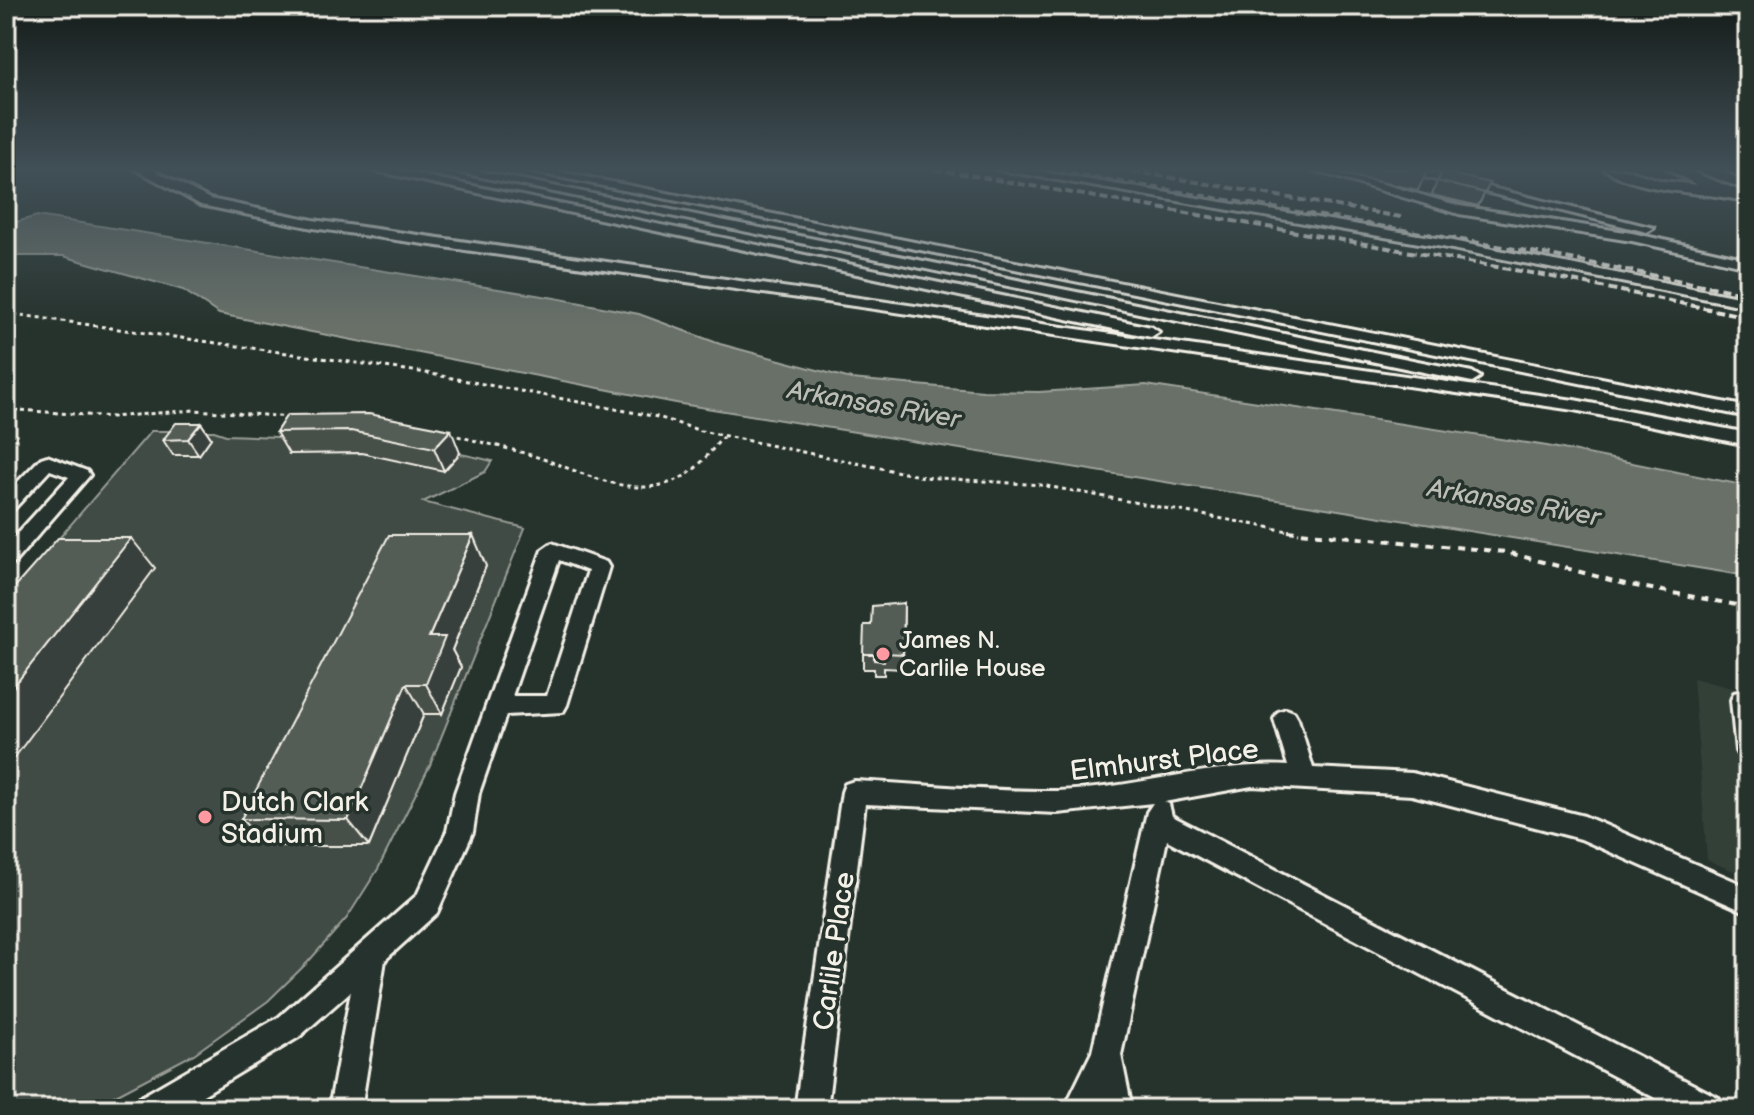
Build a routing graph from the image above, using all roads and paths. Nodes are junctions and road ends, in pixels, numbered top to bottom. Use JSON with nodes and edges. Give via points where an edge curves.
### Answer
{"nodes":[{"id":1,"x":299,"y":221,"type":"edge"},
{"id":2,"x":622,"y":221,"type":"edge"},
{"id":3,"x":705,"y":221,"type":"edge"},
{"id":4,"x":787,"y":221,"type":"edge"},
{"id":5,"x":1311,"y":221,"type":"edge"},
{"id":6,"x":1530,"y":221,"type":"edge"},
{"id":7,"x":1612,"y":221,"type":"edge"},
{"id":8,"x":1748,"y":254,"type":"edge"},
{"id":9,"x":1748,"y":263,"type":"edge"},
{"id":10,"x":1748,"y":303,"type":"edge"},
{"id":11,"x":6,"y":313,"type":"edge"},
{"id":12,"x":1246,"y":357,"type":"junction"},
{"id":13,"x":1574,"y":405,"type":"junction"},
{"id":14,"x":6,"y":409,"type":"edge"},
{"id":15,"x":1748,"y":412,"type":"edge"},
{"id":16,"x":303,"y":418,"type":"edge"},
{"id":17,"x":443,"y":433,"type":"edge"},
{"id":18,"x":724,"y":436,"type":"junction"},
{"id":19,"x":1748,"y":439,"type":"edge"},
{"id":20,"x":6,"y":505,"type":"edge"},
{"id":21,"x":6,"y":559,"type":"edge"},
{"id":22,"x":1748,"y":607,"type":"edge"},
{"id":23,"x":1748,"y":702,"type":"edge"},
{"id":24,"x":498,"y":706,"type":"junction"},
{"id":25,"x":1286,"y":719,"type":"dead end"},
{"id":26,"x":1748,"y":751,"type":"edge"},
{"id":27,"x":1304,"y":778,"type":"junction"},
{"id":28,"x":1165,"y":791,"type":"junction"},
{"id":29,"x":854,"y":792,"type":"joint"},
{"id":30,"x":1158,"y":822,"type":"junction"},
{"id":31,"x":1748,"y":900,"type":"edge"},
{"id":32,"x":372,"y":952,"type":"junction"},
{"id":33,"x":1106,"y":1055,"type":"junction"},
{"id":34,"x":150,"y":1109,"type":"edge"},
{"id":35,"x":345,"y":1109,"type":"edge"},
{"id":36,"x":811,"y":1109,"type":"edge"},
{"id":37,"x":1080,"y":1109,"type":"edge"},
{"id":38,"x":1116,"y":1109,"type":"edge"},
{"id":39,"x":1708,"y":1109,"type":"edge"}],
"edges":[{"from":1,"to":12,"type":"street"},
{"from":2,"to":12,"type":"street","via":[[1218,345]]},
{"from":3,"to":13,"type":"street","via":[[1552,393]]},
{"from":4,"to":15,"type":"street"},
{"from":5,"to":10,"type":"street"},
{"from":6,"to":9,"type":"street"},
{"from":7,"to":8,"type":"street"},
{"from":11,"to":18,"type":"path","via":[[420,372],[658,417]]},
{"from":12,"to":13,"type":"street"},
{"from":13,"to":19,"type":"street"},
{"from":14,"to":16,"type":"path","via":[[112,417],[194,410]]},
{"from":17,"to":18,"type":"path","via":[[626,488],[685,476]]},
{"from":18,"to":22,"type":"path","via":[[924,477],[1041,485],[1311,535],[1506,552],[1625,584]]},
{"from":20,"to":21,"type":"street","via":[[47,462],[81,475]]},
{"from":23,"to":26,"type":"street","via":[[1742,700]]},
{"from":24,"to":24,"type":"street","via":[[552,550],[599,567],[555,705]]},
{"from":24,"to":32,"type":"street","via":[[467,793],[460,832],[427,904]]},
{"from":25,"to":27,"type":"street"},
{"from":27,"to":28,"type":"street","name":"Elmhurst Place","via":[[1252,775]]},
{"from":27,"to":31,"type":"street","name":"Elmhurst Place","via":[[1412,784],[1584,828]]},
{"from":28,"to":29,"type":"street","name":"Elmhurst Place","via":[[1057,802]]},
{"from":28,"to":30,"type":"street"},
{"from":29,"to":36,"type":"street","name":"Carlile Place"},
{"from":30,"to":33,"type":"street"},
{"from":30,"to":39,"type":"street"},
{"from":32,"to":34,"type":"street","via":[[289,1027]]},
{"from":32,"to":35,"type":"street"},
{"from":33,"to":37,"type":"street"},
{"from":33,"to":38,"type":"street"}]}
